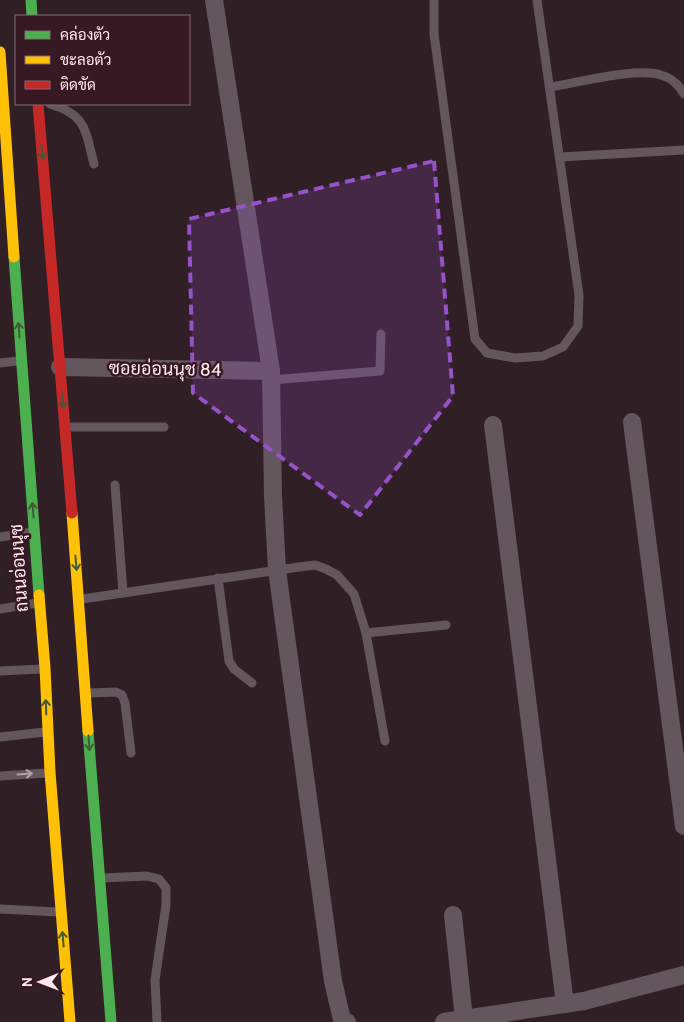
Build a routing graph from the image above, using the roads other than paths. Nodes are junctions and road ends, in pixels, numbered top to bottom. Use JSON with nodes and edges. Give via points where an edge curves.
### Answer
{"nodes":[{"id":1,"x":31,"y":0,"type":"edge"},
{"id":2,"x":214,"y":0,"type":"edge"},
{"id":3,"x":434,"y":0,"type":"edge"},
{"id":4,"x":537,"y":0,"type":"edge"},
{"id":5,"x":32,"y":15,"type":"edge"},
{"id":6,"x":0,"y":52,"type":"edge"},
{"id":7,"x":550,"y":87,"type":"junction"},
{"id":8,"x":684,"y":94,"type":"edge"},
{"id":9,"x":38,"y":105,"type":"edge"},
{"id":10,"x":53,"y":105,"type":"edge"},
{"id":11,"x":684,"y":150,"type":"edge"},
{"id":12,"x":4,"y":155,"type":"edge"},
{"id":13,"x":560,"y":157,"type":"junction"},
{"id":14,"x":94,"y":164,"type":"dead end"},
{"id":15,"x":5,"y":206,"type":"edge"},
{"id":16,"x":381,"y":334,"type":"dead end"},
{"id":17,"x":21,"y":360,"type":"junction"},
{"id":18,"x":0,"y":363,"type":"edge"},
{"id":19,"x":60,"y":367,"type":"junction"},
{"id":20,"x":271,"y":375,"type":"junction"},
{"id":21,"x":632,"y":422,"type":"dead end"},
{"id":22,"x":493,"y":425,"type":"dead end"},
{"id":23,"x":164,"y":426,"type":"dead end"},
{"id":24,"x":65,"y":427,"type":"junction"},
{"id":25,"x":115,"y":485,"type":"dead end"},
{"id":26,"x":34,"y":532,"type":"junction"},
{"id":27,"x":0,"y":537,"type":"edge"},
{"id":28,"x":277,"y":570,"type":"junction"},
{"id":29,"x":218,"y":578,"type":"junction"},
{"id":30,"x":122,"y":593,"type":"junction"},
{"id":31,"x":79,"y":600,"type":"junction"},
{"id":32,"x":40,"y":602,"type":"junction"},
{"id":33,"x":0,"y":609,"type":"edge"},
{"id":34,"x":446,"y":625,"type":"dead end"},
{"id":35,"x":366,"y":633,"type":"junction"},
{"id":36,"x":45,"y":668,"type":"junction"},
{"id":37,"x":0,"y":671,"type":"edge"},
{"id":38,"x":252,"y":683,"type":"dead end"},
{"id":39,"x":86,"y":692,"type":"junction"},
{"id":40,"x":47,"y":732,"type":"junction"},
{"id":41,"x":0,"y":737,"type":"edge"},
{"id":42,"x":385,"y":740,"type":"dead end"},
{"id":43,"x":130,"y":753,"type":"dead end"},
{"id":44,"x":50,"y":772,"type":"junction"},
{"id":45,"x":0,"y":776,"type":"edge"},
{"id":46,"x":684,"y":826,"type":"edge"},
{"id":47,"x":99,"y":878,"type":"junction"},
{"id":48,"x":0,"y":909,"type":"edge"},
{"id":49,"x":61,"y":912,"type":"junction"},
{"id":50,"x":453,"y":916,"type":"dead end"},
{"id":51,"x":684,"y":975,"type":"edge"},
{"id":52,"x":565,"y":1004,"type":"junction"},
{"id":53,"x":464,"y":1019,"type":"junction"},
{"id":54,"x":70,"y":1022,"type":"edge"},
{"id":55,"x":111,"y":1022,"type":"edge"},
{"id":56,"x":157,"y":1022,"type":"edge"},
{"id":57,"x":347,"y":1022,"type":"edge"},
{"id":58,"x":444,"y":1022,"type":"edge"}],
"edges":[{"from":1,"to":5,"type":"main road"},
{"from":2,"to":20,"type":"street"},
{"from":3,"to":13,"type":"lane","via":[[434,34],[475,339],[487,353],[515,358],[543,356],[563,347],[578,326],[579,295]]},
{"from":4,"to":7,"type":"lane"},
{"from":6,"to":12,"type":"main road","name":"ถนนอ่อนนุช"},
{"from":7,"to":8,"type":"lane","via":[[646,73],[662,75],[678,84]]},
{"from":7,"to":13,"type":"lane"},
{"from":9,"to":19,"type":"main road","one_way":true},
{"from":10,"to":14,"type":"lane","via":[[75,115],[84,126]]},
{"from":11,"to":13,"type":"lane"},
{"from":12,"to":15,"type":"main road","name":"ถนนอ่อนนุช"},
{"from":17,"to":15,"type":"main road","name":"ถนนอ่อนนุช","one_way":true},
{"from":16,"to":20,"type":"lane","via":[[380,371]]},
{"from":17,"to":18,"type":"lane"},
{"from":26,"to":17,"type":"main road","name":"ถนนอ่อนนุช","one_way":true},
{"from":19,"to":20,"type":"street","name":"ซอยอ่อนนุช 84"},
{"from":19,"to":24,"type":"main road","one_way":true},
{"from":20,"to":28,"type":"street"},
{"from":21,"to":46,"type":"street"},
{"from":22,"to":52,"type":"street"},
{"from":23,"to":24,"type":"lane"},
{"from":24,"to":31,"type":"main road","one_way":true},
{"from":25,"to":30,"type":"lane"},
{"from":26,"to":27,"type":"lane"},
{"from":26,"to":32,"type":"main road","name":"ถนนอ่อนนุช"},
{"from":28,"to":29,"type":"lane"},
{"from":28,"to":35,"type":"lane","via":[[316,565],[337,576],[354,594]]},
{"from":28,"to":57,"type":"street","via":[[333,981],[342,1020]]},
{"from":29,"to":30,"type":"lane"},
{"from":29,"to":38,"type":"lane","via":[[229,661]]},
{"from":30,"to":31,"type":"lane"},
{"from":31,"to":39,"type":"main road"},
{"from":32,"to":33,"type":"lane"},
{"from":32,"to":36,"type":"main road","name":"ถนนอ่อนนุช"},
{"from":34,"to":35,"type":"lane"},
{"from":35,"to":42,"type":"lane"},
{"from":36,"to":37,"type":"lane"},
{"from":40,"to":36,"type":"main road","name":"ถนนอ่อนนุช","one_way":true},
{"from":39,"to":43,"type":"lane","via":[[122,695]]},
{"from":39,"to":47,"type":"main road","one_way":true,"via":[[91,825]]},
{"from":40,"to":41,"type":"lane"},
{"from":40,"to":44,"type":"main road","name":"ถนนอ่อนนุช"},
{"from":45,"to":44,"type":"lane","one_way":true},
{"from":44,"to":49,"type":"main road","name":"ถนนอ่อนนุช","via":[[59,828]]},
{"from":47,"to":55,"type":"main road"},
{"from":47,"to":56,"type":"lane","via":[[147,876],[159,879],[166,888],[155,980]]},
{"from":48,"to":49,"type":"lane"},
{"from":54,"to":49,"type":"main road","name":"ถนนอ่อนนุช","one_way":true},
{"from":50,"to":53,"type":"street"},
{"from":51,"to":52,"type":"street"},
{"from":52,"to":53,"type":"street"},
{"from":53,"to":58,"type":"street"}]}
